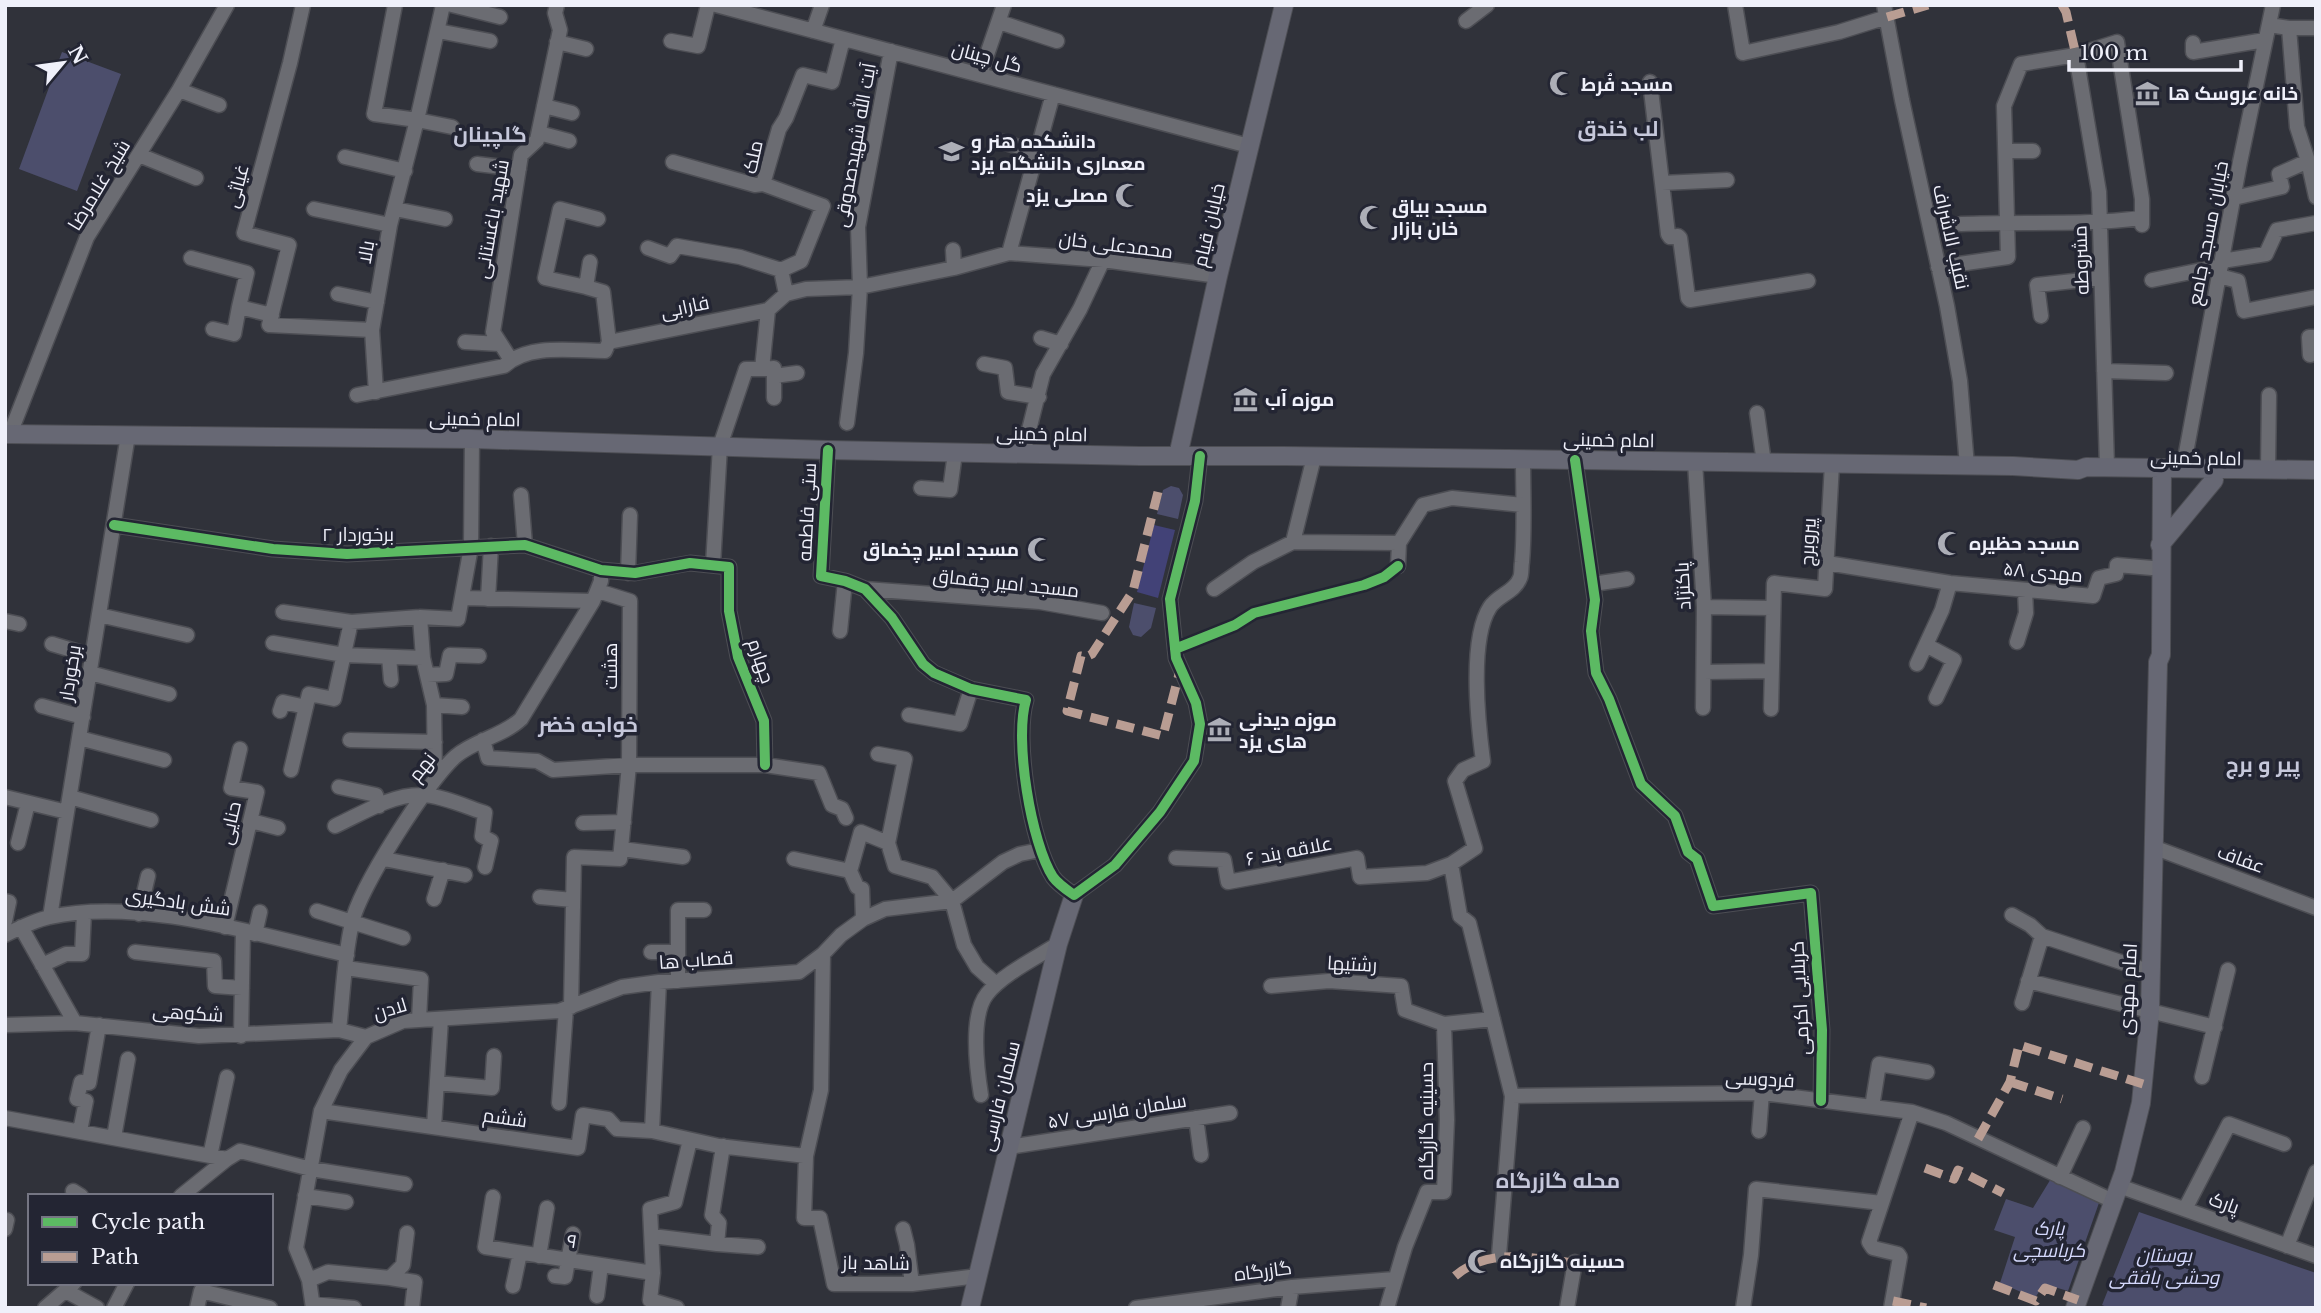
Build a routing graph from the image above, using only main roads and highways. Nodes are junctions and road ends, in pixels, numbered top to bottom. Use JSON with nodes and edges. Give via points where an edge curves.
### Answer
{"nodes":[{"id":1,"x":1284,"y":5,"type":"edge"},
{"id":2,"x":8,"y":434,"type":"edge"},
{"id":3,"x":1178,"y":456,"type":"junction"},
{"id":4,"x":2078,"y":470,"type":"junction"},
{"id":5,"x":2316,"y":470,"type":"edge"},
{"id":6,"x":2155,"y":473,"type":"junction"},
{"id":7,"x":2214,"y":480,"type":"junction"},
{"id":8,"x":2316,"y":480,"type":"edge"},
{"id":9,"x":2160,"y":545,"type":"junction"},
{"id":10,"x":2158,"y":662,"type":"junction"},
{"id":11,"x":1074,"y":895,"type":"road end"},
{"id":12,"x":2077,"y":1307,"type":"edge"},
{"id":13,"x":970,"y":1308,"type":"edge"}],
"edges":[{"from":1,"to":3,"type":"main road","name":"خیابان قیام"},
{"from":2,"to":3,"type":"main road","name":"امام خمینی","via":[[472,439]]},
{"from":3,"to":4,"type":"main road","name":"امام خمینی"},
{"from":4,"to":6,"type":"main road","name":"امام خمینی","via":[[2107,467]]},
{"from":4,"to":6,"type":"main road","name":"امام خمینی","via":[[2086,475]]},
{"from":5,"to":6,"type":"main road","name":"امام خمینی"},
{"from":6,"to":7,"type":"main road","name":"امام خمینی"},
{"from":6,"to":9,"type":"main road","name":"امام مهدی"},
{"from":6,"to":10,"type":"main road","name":"امام مهدی","via":[[2153,656]]},
{"from":7,"to":8,"type":"main road","name":"امام خمینی"},
{"from":7,"to":9,"type":"main road"},
{"from":9,"to":10,"type":"main road","name":"امام مهدی"},
{"from":10,"to":12,"type":"main road","name":"امام مهدی","via":[[2150,1011],[2141,1103]]},
{"from":11,"to":13,"type":"main road","name":"سلمان فارسی","via":[[1058,944]]}]}
